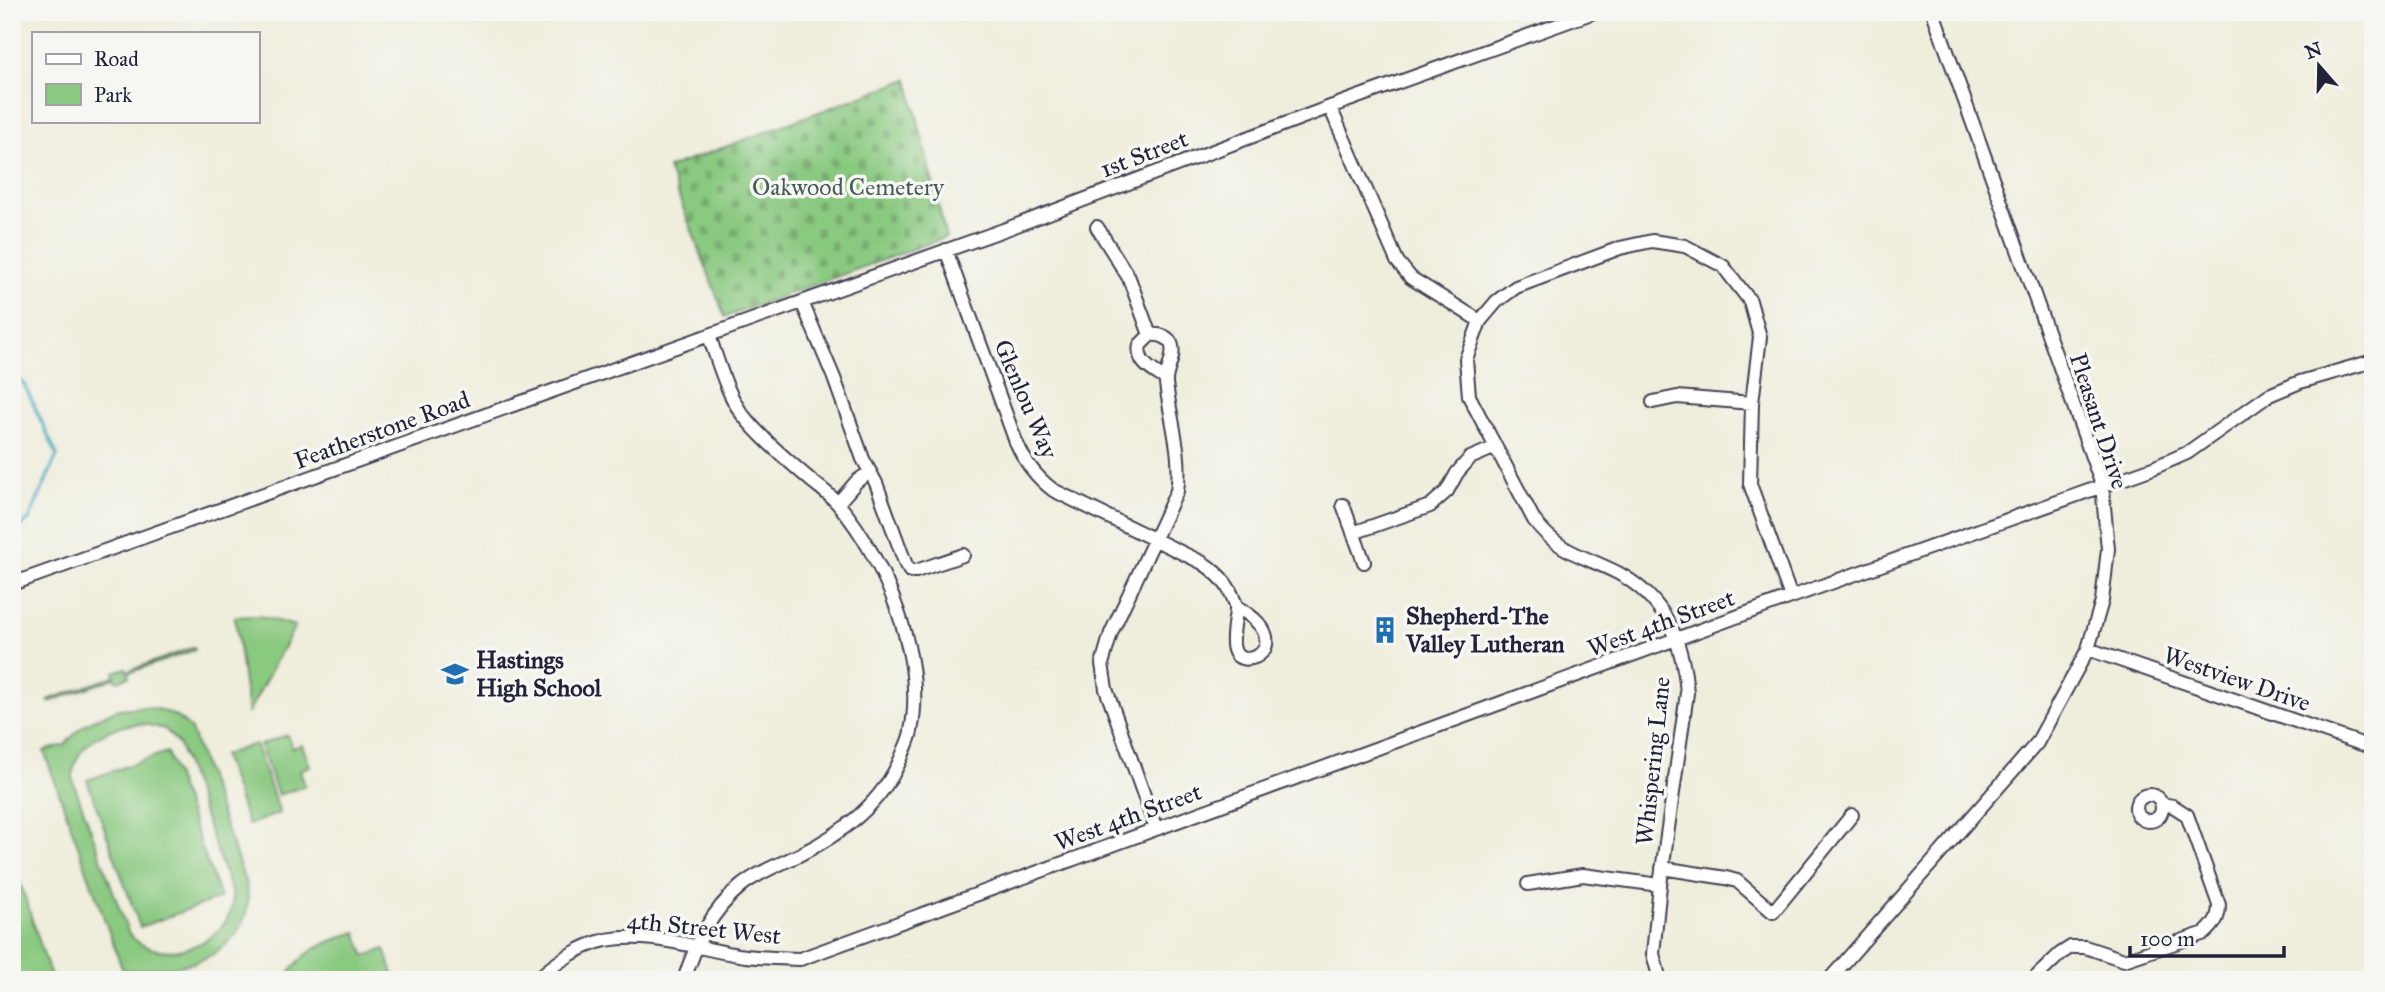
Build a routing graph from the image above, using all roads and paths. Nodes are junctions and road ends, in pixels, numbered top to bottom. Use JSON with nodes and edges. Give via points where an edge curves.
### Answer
{"nodes":[{"id":1,"x":1594,"y":12,"type":"edge"},
{"id":2,"x":1933,"y":12,"type":"edge"},
{"id":3,"x":1567,"y":17,"type":"edge"},
{"id":4,"x":1330,"y":107,"type":"junction"},
{"id":5,"x":1097,"y":227,"type":"dead end"},
{"id":6,"x":946,"y":250,"type":"junction"},
{"id":7,"x":802,"y":302,"type":"junction"},
{"id":8,"x":1480,"y":321,"type":"junction"},
{"id":9,"x":1150,"y":335,"type":"junction"},
{"id":10,"x":709,"y":336,"type":"junction"},
{"id":11,"x":2373,"y":361,"type":"edge"},
{"id":12,"x":1166,"y":379,"type":"junction"},
{"id":13,"x":1653,"y":402,"type":"dead end"},
{"id":14,"x":1752,"y":403,"type":"junction"},
{"id":15,"x":1496,"y":447,"type":"junction"},
{"id":16,"x":870,"y":472,"type":"junction"},
{"id":17,"x":2102,"y":485,"type":"junction"},
{"id":18,"x":838,"y":503,"type":"junction"},
{"id":19,"x":1343,"y":505,"type":"dead end"},
{"id":20,"x":1353,"y":533,"type":"junction"},
{"id":21,"x":1154,"y":541,"type":"junction"},
{"id":22,"x":963,"y":555,"type":"dead end"},
{"id":23,"x":1364,"y":562,"type":"dead end"},
{"id":24,"x":12,"y":584,"type":"edge"},
{"id":25,"x":1791,"y":597,"type":"junction"},
{"id":26,"x":1236,"y":607,"type":"dead end"},
{"id":27,"x":1676,"y":640,"type":"junction"},
{"id":28,"x":2088,"y":649,"type":"junction"},
{"id":29,"x":2373,"y":748,"type":"edge"},
{"id":30,"x":2162,"y":804,"type":"dead end"},
{"id":31,"x":1852,"y":815,"type":"dead end"},
{"id":32,"x":1156,"y":829,"type":"junction"},
{"id":33,"x":1662,"y":868,"type":"junction"},
{"id":34,"x":1528,"y":884,"type":"dead end"},
{"id":35,"x":1660,"y":885,"type":"junction"},
{"id":36,"x":695,"y":946,"type":"junction"},
{"id":37,"x":794,"y":959,"type":"joint"},
{"id":38,"x":536,"y":980,"type":"edge"},
{"id":39,"x":684,"y":980,"type":"edge"},
{"id":40,"x":1660,"y":980,"type":"edge"},
{"id":41,"x":1829,"y":980,"type":"edge"},
{"id":42,"x":2033,"y":980,"type":"edge"}],
"edges":[{"from":1,"to":3,"type":"street","name":"1st Street"},
{"from":2,"to":17,"type":"street","name":"Pleasant Drive"},
{"from":3,"to":4,"type":"street","name":"1st Street"},
{"from":4,"to":6,"type":"street","name":"1st Street"},
{"from":4,"to":8,"type":"street","via":[[1397,261],[1411,278]]},
{"from":5,"to":9,"type":"street","via":[[1129,278]]},
{"from":6,"to":7,"type":"street","name":"1st Street"},
{"from":6,"to":21,"type":"street","name":"Glenlou Way","via":[[1025,461],[1053,490]]},
{"from":7,"to":10,"type":"street","name":"1st Street"},
{"from":7,"to":16,"type":"street"},
{"from":8,"to":14,"type":"street","via":[[1516,287],[1620,248],[1652,241],[1685,246],[1723,266],[1750,301],[1760,337]]},
{"from":8,"to":15,"type":"street","name":"Whispering Lane","via":[[1466,359],[1469,396]]},
{"from":9,"to":12,"type":"street","via":[[1164,336],[1170,342],[1172,358]]},
{"from":9,"to":12,"type":"street","via":[[1140,345],[1140,358]]},
{"from":10,"to":18,"type":"street","via":[[741,412],[772,447]]},
{"from":10,"to":24,"type":"street","name":"Featherstone Road"},
{"from":11,"to":17,"type":"street","name":"West 4th Street","via":[[2269,396],[2187,453]]},
{"from":12,"to":21,"type":"street","via":[[1179,478]]},
{"from":13,"to":14,"type":"street","via":[[1677,397]]},
{"from":14,"to":25,"type":"street","via":[[1750,484]]},
{"from":15,"to":20,"type":"street","via":[[1470,458],[1430,506]]},
{"from":15,"to":27,"type":"street","name":"Whispering Lane","via":[[1546,536],[1646,591],[1666,616]]},
{"from":16,"to":18,"type":"street"},
{"from":16,"to":22,"type":"street","via":[[910,570]]},
{"from":17,"to":25,"type":"street","name":"West 4th Street"},
{"from":17,"to":28,"type":"street","name":"Pleasant Drive","via":[[2108,549],[2102,601]]},
{"from":18,"to":36,"type":"street","via":[[867,543],[909,648],[915,696],[911,733],[897,768],[875,802],[847,827],[742,885],[716,911]]},
{"from":19,"to":20,"type":"street"},
{"from":20,"to":23,"type":"street"},
{"from":21,"to":26,"type":"street","name":"Glenlou Way","via":[[1213,570],[1231,592]]},
{"from":21,"to":32,"type":"street","via":[[1111,633],[1102,673]]},
{"from":25,"to":27,"type":"street","name":"West 4th Street"},
{"from":27,"to":32,"type":"street","name":"West 4th Street"},
{"from":27,"to":33,"type":"street","name":"Whispering Lane","via":[[1688,693]]},
{"from":28,"to":29,"type":"street","name":"Westview Drive"},
{"from":28,"to":41,"type":"street","name":"Pleasant Drive","via":[[2037,743]]},
{"from":30,"to":42,"type":"street","via":[[2187,815],[2219,905],[2217,920],[2205,933],[2124,960],[2071,947]]},
{"from":31,"to":33,"type":"street","via":[[1773,912],[1737,881]]},
{"from":32,"to":37,"type":"street","name":"West 4th Street"},
{"from":33,"to":35,"type":"street","name":"Whispering Lane"},
{"from":34,"to":35,"type":"street","via":[[1583,876]]},
{"from":35,"to":40,"type":"street","name":"Whispering Lane","via":[[1653,954]]},
{"from":36,"to":37,"type":"street","name":"4th Street West"},
{"from":36,"to":38,"type":"street","name":"4th Street West","via":[[633,937],[605,940],[562,958]]},
{"from":36,"to":39,"type":"street"}]}
